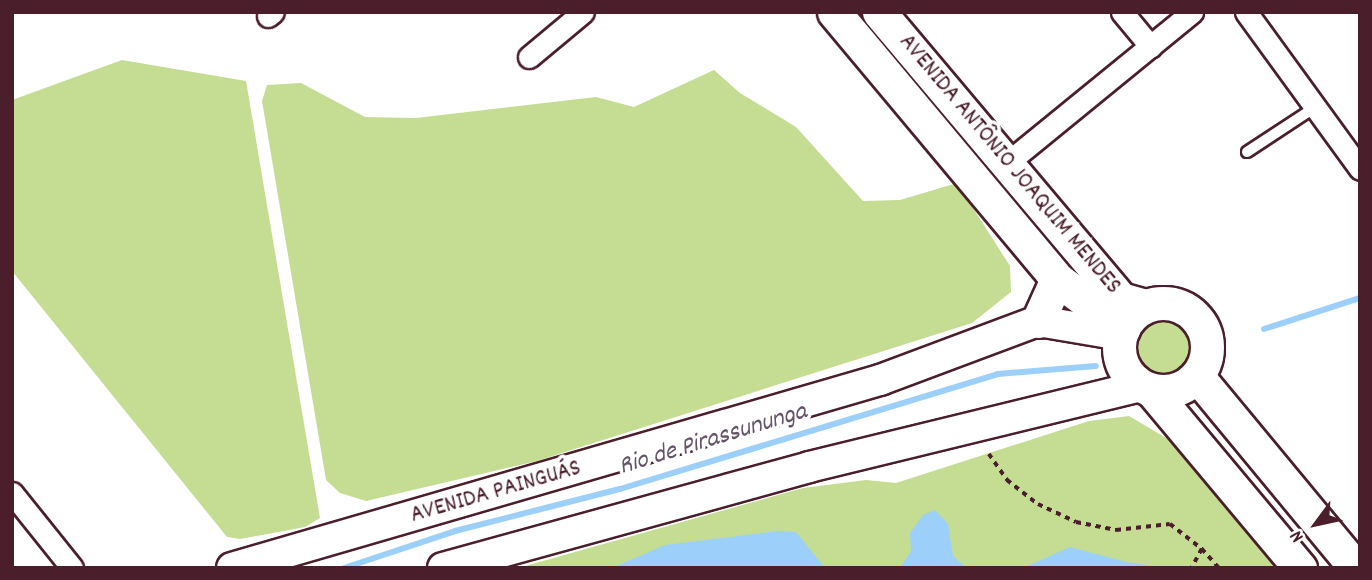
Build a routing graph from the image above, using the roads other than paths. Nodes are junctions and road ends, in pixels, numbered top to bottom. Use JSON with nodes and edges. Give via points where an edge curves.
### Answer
{"nodes":[{"id":1,"x":583,"y":12,"type":"edge"},
{"id":2,"x":834,"y":12,"type":"edge"},
{"id":3,"x":879,"y":12,"type":"edge"},
{"id":4,"x":1122,"y":12,"type":"edge"},
{"id":5,"x":1192,"y":12,"type":"edge"},
{"id":6,"x":1251,"y":14,"type":"edge"},
{"id":7,"x":1152,"y":47,"type":"junction"},
{"id":8,"x":529,"y":57,"type":"dead end"},
{"id":9,"x":1317,"y":106,"type":"junction"},
{"id":10,"x":1247,"y":152,"type":"dead end"},
{"id":11,"x":1007,"y":163,"type":"junction"},
{"id":12,"x":1360,"y":169,"type":"edge"},
{"id":13,"x":1057,"y":279,"type":"junction"},
{"id":14,"x":1038,"y":321,"type":"junction"},
{"id":15,"x":1130,"y":323,"type":"junction"},
{"id":16,"x":1198,"y":376,"type":"junction"},
{"id":17,"x":1147,"y":388,"type":"junction"},
{"id":18,"x":12,"y":493,"type":"edge"},
{"id":19,"x":72,"y":568,"type":"edge"},
{"id":20,"x":232,"y":568,"type":"edge"},
{"id":21,"x":443,"y":568,"type":"edge"},
{"id":22,"x":1300,"y":568,"type":"edge"},
{"id":23,"x":1356,"y":568,"type":"edge"}],
"edges":[{"from":1,"to":8,"type":"street"},
{"from":2,"to":13,"type":"main road","name":"AVENIDA ANTÔNIO JOAQUIM MENDES"},
{"from":3,"to":11,"type":"main road","name":"AVENIDA ANTÔNIO JOAQUIM MENDES"},
{"from":4,"to":7,"type":"street"},
{"from":5,"to":7,"type":"street"},
{"from":6,"to":9,"type":"street"},
{"from":7,"to":11,"type":"street"},
{"from":9,"to":10,"type":"lane"},
{"from":9,"to":12,"type":"street"},
{"from":11,"to":15,"type":"main road","name":"AVENIDA ANTÔNIO JOAQUIM MENDES","via":[[1121,299]]},
{"from":13,"to":14,"type":"main road"},
{"from":13,"to":15,"type":"main road","name":"AVENIDA ANTÔNIO JOAQUIM MENDES"},
{"from":14,"to":15,"type":"main road"},
{"from":14,"to":20,"type":"main road","name":"AVENIDA PAINGUÁS","via":[[880,380]]},
{"from":15,"to":16,"type":"main road","via":[[1175,304],[1199,321],[1208,349]]},
{"from":15,"to":17,"type":"main road","via":[[1122,364]]},
{"from":16,"to":17,"type":"main road","via":[[1177,390]]},
{"from":16,"to":23,"type":"main road"},
{"from":17,"to":21,"type":"main road","via":[[809,467]]},
{"from":17,"to":22,"type":"main road"},
{"from":18,"to":19,"type":"street"}]}
